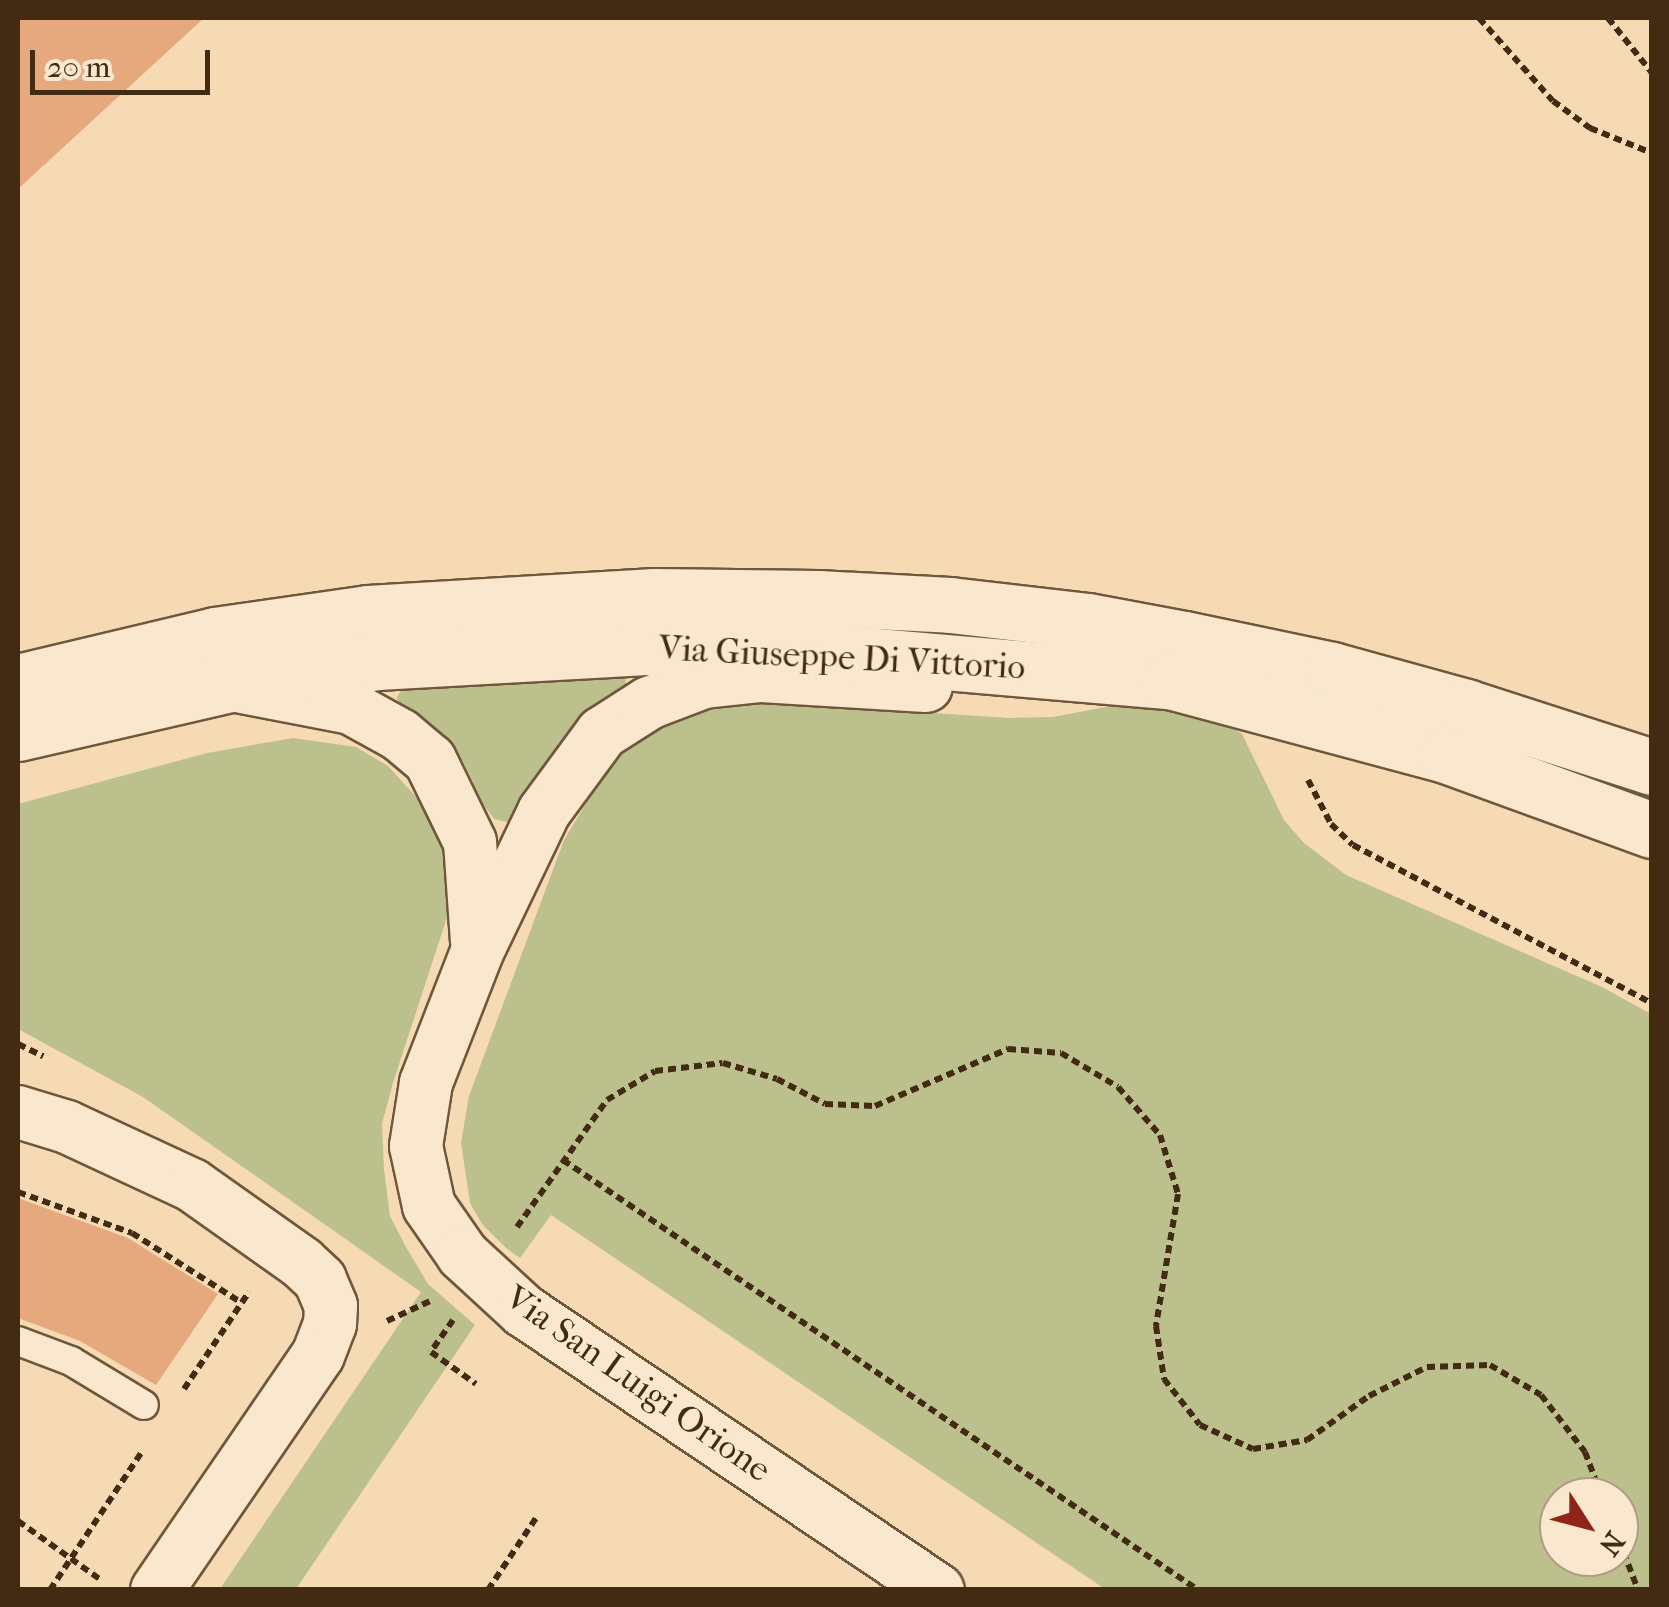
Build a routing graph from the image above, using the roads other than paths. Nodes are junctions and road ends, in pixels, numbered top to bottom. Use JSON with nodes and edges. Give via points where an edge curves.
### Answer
{"nodes":[{"id":1,"x":1079,"y":673,"type":"junction"},
{"id":2,"x":18,"y":682,"type":"edge"},
{"id":3,"x":230,"y":684,"type":"junction"},
{"id":4,"x":18,"y":734,"type":"edge"},
{"id":5,"x":1652,"y":767,"type":"edge"},
{"id":6,"x":1652,"y":830,"type":"edge"},
{"id":7,"x":477,"y":952,"type":"junction"},
{"id":8,"x":18,"y":1112,"type":"edge"},
{"id":9,"x":18,"y":1342,"type":"edge"},
{"id":10,"x":144,"y":1405,"type":"dead end"},
{"id":11,"x":158,"y":1590,"type":"edge"},
{"id":12,"x":938,"y":1590,"type":"edge"}],
"edges":[{"from":1,"to":3,"type":"street","name":"Via Giuseppe Di Vittorio","via":[[835,652],[642,647],[396,661]]},
{"from":1,"to":6,"type":"street","name":"Via Giuseppe Di Vittorio","via":[[1170,680],[1313,717],[1446,755]]},
{"from":1,"to":7,"type":"street","name":"Via San Luigi Orione","via":[[1013,692],[762,676],[670,693],[612,725],[569,772],[531,834]]},
{"from":2,"to":5,"type":"street","name":"Via Giuseppe Di Vittorio","via":[[215,635],[368,613],[654,596],[818,598],[1010,612],[1184,639],[1370,680]]},
{"from":3,"to":4,"type":"street","name":"Via Giuseppe Di Vittorio"},
{"from":3,"to":7,"type":"street","name":"Via San Luigi Orione","via":[[351,708],[430,760],[470,842]]},
{"from":7,"to":12,"type":"street","name":"Via San Luigi Orione","via":[[426,1083],[416,1146],[428,1206],[463,1255],[524,1311]]},
{"from":8,"to":11,"type":"street","via":[[143,1159],[192,1185],[281,1245],[327,1293],[330,1324],[318,1355]]},
{"from":9,"to":10,"type":"lane","via":[[71,1361]]}]}
